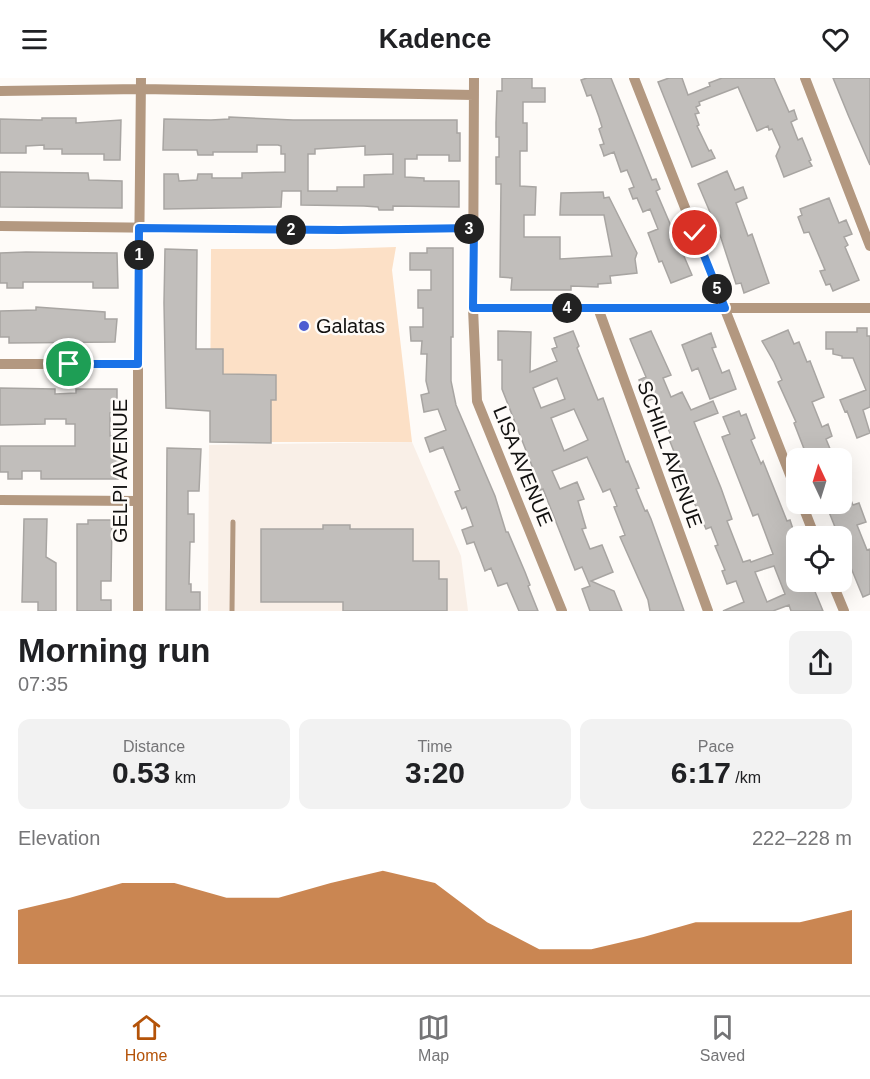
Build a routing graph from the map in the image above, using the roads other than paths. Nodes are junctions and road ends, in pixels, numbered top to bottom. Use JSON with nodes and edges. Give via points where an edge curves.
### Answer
{"nodes":[{"id":1,"x":474,"y":78,"type":"edge"},
{"id":2,"x":634,"y":78,"type":"edge"},
{"id":3,"x":805,"y":78,"type":"edge"},
{"id":4,"x":141,"y":84,"type":"edge"},
{"id":5,"x":0,"y":91,"type":"edge"},
{"id":6,"x":474,"y":95,"type":"junction"},
{"id":7,"x":0,"y":226,"type":"edge"},
{"id":8,"x":139,"y":228,"type":"junction"},
{"id":9,"x":474,"y":228,"type":"junction"},
{"id":10,"x":870,"y":246,"type":"edge"},
{"id":11,"x":473,"y":308,"type":"junction"},
{"id":12,"x":598,"y":308,"type":"junction"},
{"id":13,"x":725,"y":308,"type":"junction"},
{"id":14,"x":870,"y":308,"type":"edge"},
{"id":15,"x":0,"y":364,"type":"edge"},
{"id":16,"x":138,"y":364,"type":"junction"},
{"id":17,"x":786,"y":464,"type":"edge"},
{"id":18,"x":0,"y":500,"type":"edge"},
{"id":19,"x":138,"y":501,"type":"junction"},
{"id":20,"x":233,"y":522,"type":"dead end"},
{"id":21,"x":836,"y":592,"type":"edge"},
{"id":22,"x":138,"y":611,"type":"edge"},
{"id":23,"x":232,"y":611,"type":"edge"},
{"id":24,"x":562,"y":611,"type":"edge"},
{"id":25,"x":708,"y":611,"type":"edge"},
{"id":26,"x":844,"y":611,"type":"edge"}],
"edges":[{"from":1,"to":6,"type":"street","name":"LISA AVENUE"},
{"from":2,"to":13,"type":"street"},
{"from":3,"to":10,"type":"street"},
{"from":4,"to":5,"type":"street"},
{"from":4,"to":6,"type":"street"},
{"from":4,"to":8,"type":"street","name":"GELPI AVENUE"},
{"from":6,"to":9,"type":"street","name":"LISA AVENUE"},
{"from":7,"to":8,"type":"street"},
{"from":8,"to":9,"type":"street"},
{"from":8,"to":16,"type":"street","name":"GELPI AVENUE"},
{"from":9,"to":11,"type":"street","name":"LISA AVENUE"},
{"from":11,"to":12,"type":"street"},
{"from":11,"to":24,"type":"street","name":"LISA AVENUE","via":[[477,401]]},
{"from":12,"to":13,"type":"street"},
{"from":12,"to":25,"type":"street","name":"SCHILL AVENUE"},
{"from":13,"to":14,"type":"street"},
{"from":13,"to":17,"type":"street"},
{"from":15,"to":16,"type":"street"},
{"from":16,"to":19,"type":"street","name":"GELPI AVENUE"},
{"from":18,"to":19,"type":"street"},
{"from":19,"to":22,"type":"street","name":"GELPI AVENUE"},
{"from":20,"to":23,"type":"lane"},
{"from":21,"to":26,"type":"street"}]}
